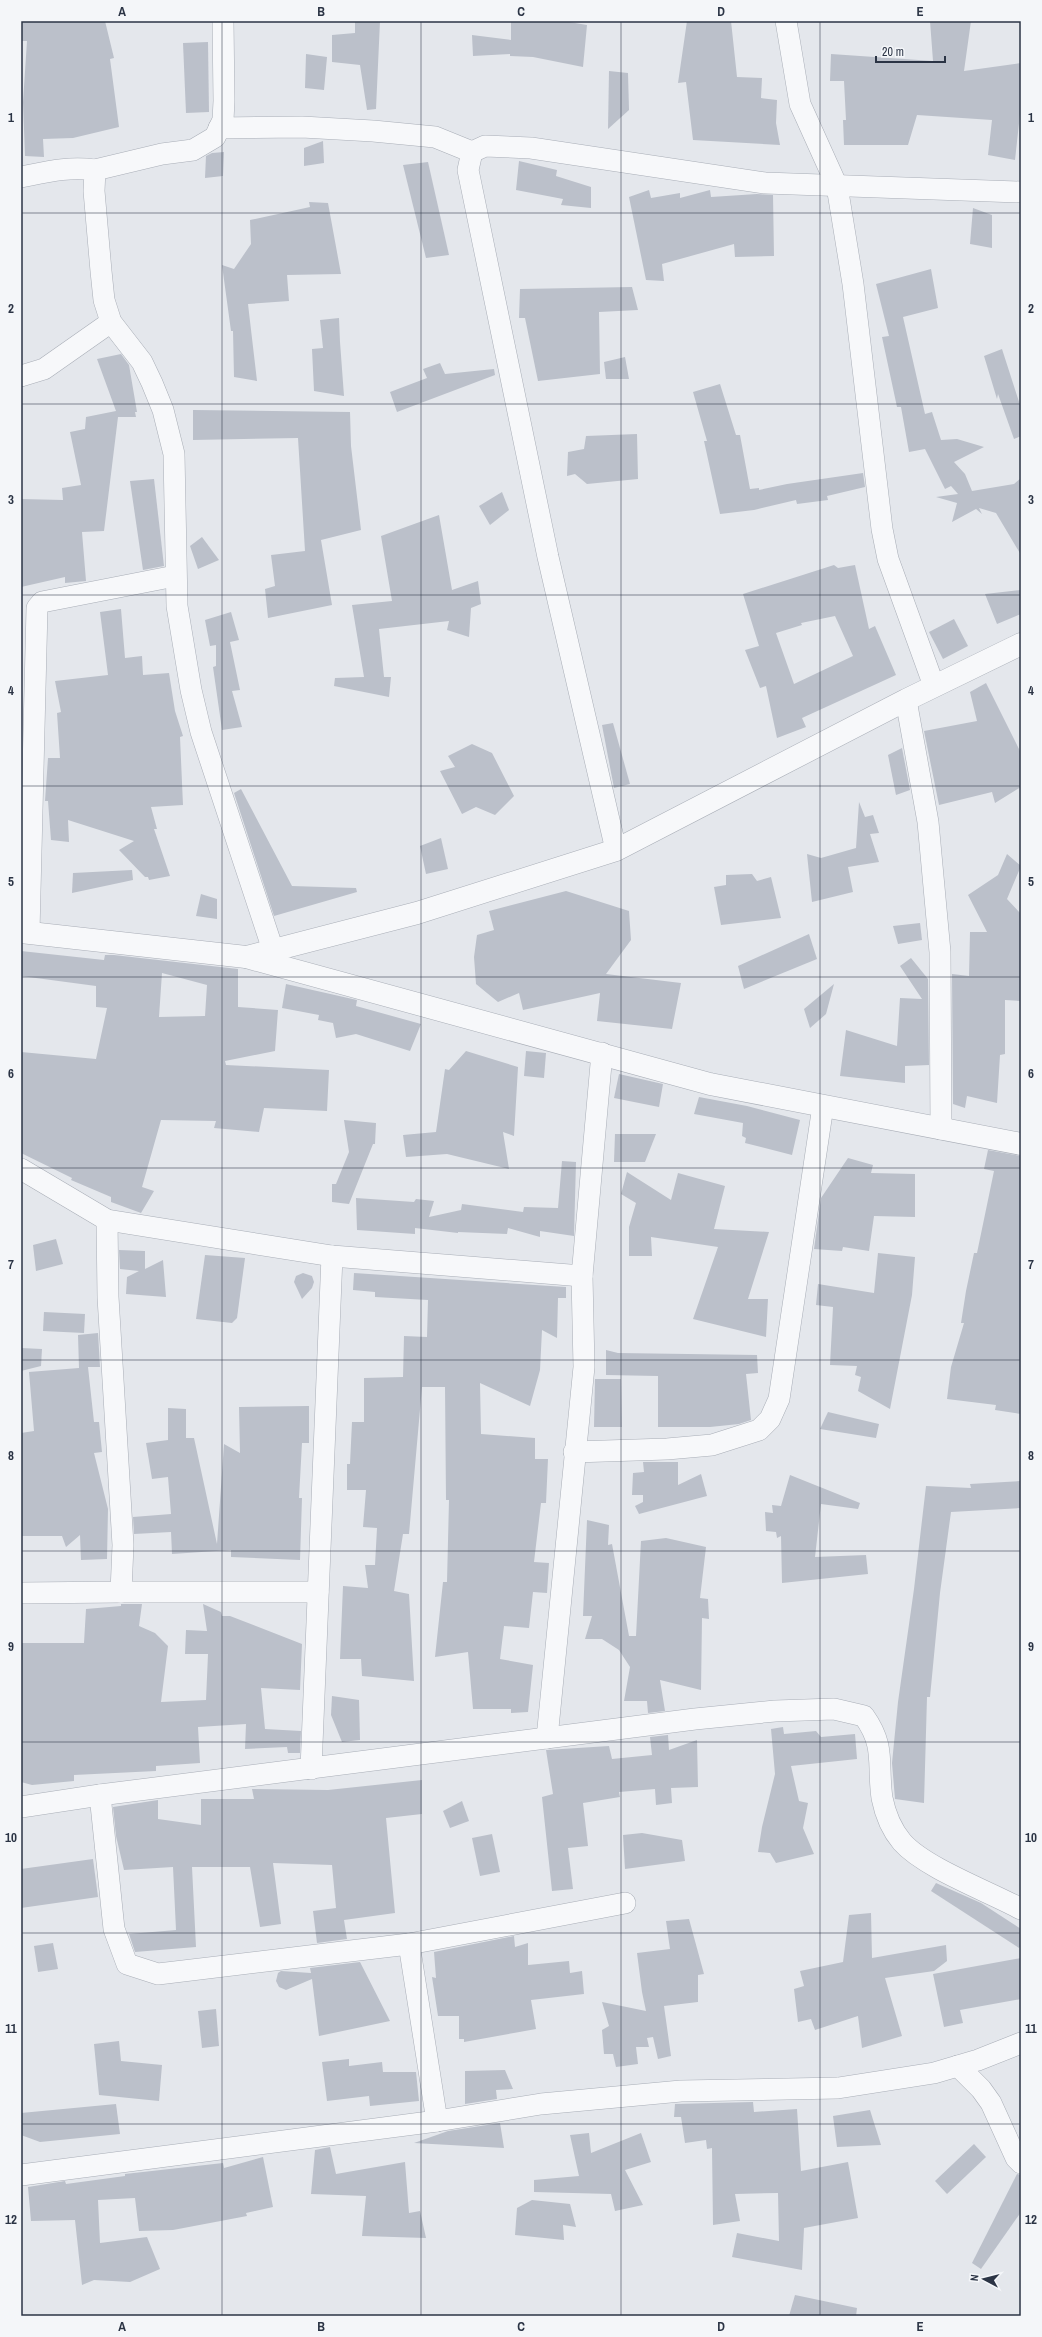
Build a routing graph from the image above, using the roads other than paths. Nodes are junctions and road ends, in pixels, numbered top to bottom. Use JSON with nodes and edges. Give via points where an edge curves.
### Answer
{"nodes":[{"id":1,"x":223,"y":21,"type":"edge"},
{"id":2,"x":786,"y":21,"type":"edge"},
{"id":3,"x":219,"y":128,"type":"junction"},
{"id":4,"x":472,"y":152,"type":"junction"},
{"id":5,"x":95,"y":170,"type":"junction"},
{"id":6,"x":21,"y":177,"type":"edge"},
{"id":7,"x":837,"y":186,"type":"junction"},
{"id":8,"x":1021,"y":192,"type":"edge"},
{"id":9,"x":111,"y":322,"type":"junction"},
{"id":10,"x":21,"y":376,"type":"edge"},
{"id":11,"x":175,"y":576,"type":"junction"},
{"id":12,"x":1021,"y":644,"type":"edge"},
{"id":13,"x":934,"y":686,"type":"junction"},
{"id":14,"x":906,"y":700,"type":"junction"},
{"id":15,"x":616,"y":850,"type":"junction"},
{"id":16,"x":25,"y":932,"type":"edge"},
{"id":17,"x":273,"y":950,"type":"junction"},
{"id":18,"x":246,"y":957,"type":"junction"},
{"id":19,"x":602,"y":1053,"type":"junction"},
{"id":20,"x":823,"y":1106,"type":"junction"},
{"id":21,"x":941,"y":1129,"type":"junction"},
{"id":22,"x":1021,"y":1144,"type":"edge"},
{"id":23,"x":21,"y":1168,"type":"edge"},
{"id":24,"x":107,"y":1220,"type":"junction"},
{"id":25,"x":332,"y":1256,"type":"junction"},
{"id":26,"x":582,"y":1276,"type":"junction"},
{"id":27,"x":574,"y":1452,"type":"junction"},
{"id":28,"x":122,"y":1592,"type":"junction"},
{"id":29,"x":318,"y":1592,"type":"junction"},
{"id":30,"x":21,"y":1593,"type":"edge"},
{"id":31,"x":547,"y":1738,"type":"junction"},
{"id":32,"x":311,"y":1769,"type":"junction"},
{"id":33,"x":100,"y":1795,"type":"junction"},
{"id":34,"x":21,"y":1807,"type":"edge"},
{"id":35,"x":625,"y":1903,"type":"dead end"},
{"id":36,"x":1021,"y":1909,"type":"edge"},
{"id":37,"x":408,"y":1944,"type":"junction"},
{"id":38,"x":1021,"y":2043,"type":"edge"},
{"id":39,"x":978,"y":2060,"type":"junction"},
{"id":40,"x":958,"y":2066,"type":"junction"},
{"id":41,"x":981,"y":2089,"type":"junction"},
{"id":42,"x":437,"y":2121,"type":"junction"},
{"id":43,"x":1021,"y":2163,"type":"edge"},
{"id":44,"x":21,"y":2176,"type":"edge"}],
"edges":[{"from":1,"to":3,"type":"street","via":[[224,101],[223,120]]},
{"from":2,"to":7,"type":"street","via":[[800,104]]},
{"from":3,"to":4,"type":"street","via":[[302,127],[373,131],[435,137]]},
{"from":3,"to":5,"type":"street","via":[[215,137],[193,150],[154,155]]},
{"from":4,"to":7,"type":"street","via":[[485,146],[531,148],[765,183]]},
{"from":4,"to":15,"type":"street","via":[[468,170],[548,557]]},
{"from":5,"to":6,"type":"street","via":[[78,167]]},
{"from":5,"to":9,"type":"street","via":[[94,191],[104,300]]},
{"from":7,"to":8,"type":"street"},
{"from":7,"to":13,"type":"street","via":[[853,284],[882,529],[888,559]]},
{"from":9,"to":10,"type":"street","via":[[44,369]]},
{"from":9,"to":11,"type":"street","via":[[145,369],[163,410],[174,454]]},
{"from":11,"to":16,"type":"street","via":[[42,602],[37,608]]},
{"from":11,"to":17,"type":"street","via":[[184,656],[201,732]]},
{"from":12,"to":13,"type":"street"},
{"from":13,"to":14,"type":"street"},
{"from":14,"to":15,"type":"street"},
{"from":14,"to":21,"type":"street","via":[[928,822],[940,952]]},
{"from":15,"to":17,"type":"street","via":[[417,913]]},
{"from":16,"to":18,"type":"street"},
{"from":17,"to":18,"type":"street"},
{"from":18,"to":19,"type":"street"},
{"from":19,"to":20,"type":"street","via":[[710,1084]]},
{"from":19,"to":26,"type":"street"},
{"from":20,"to":21,"type":"street"},
{"from":20,"to":27,"type":"street","via":[[779,1399],[770,1419],[759,1430],[712,1445]]},
{"from":21,"to":22,"type":"street"},
{"from":23,"to":24,"type":"street"},
{"from":24,"to":25,"type":"street"},
{"from":24,"to":28,"type":"street","via":[[108,1297],[123,1545]]},
{"from":25,"to":26,"type":"street"},
{"from":25,"to":29,"type":"street"},
{"from":26,"to":27,"type":"street","via":[[584,1367]]},
{"from":27,"to":31,"type":"street"},
{"from":28,"to":29,"type":"street"},
{"from":28,"to":30,"type":"street"},
{"from":29,"to":32,"type":"street"},
{"from":31,"to":32,"type":"street"},
{"from":31,"to":36,"type":"street","via":[[695,1718],[775,1712],[834,1709],[864,1716],[876,1732],[884,1811],[902,1841],[915,1854]]},
{"from":32,"to":33,"type":"street"},
{"from":33,"to":34,"type":"street"},
{"from":33,"to":37,"type":"street","via":[[114,1929],[128,1964],[158,1974]]},
{"from":35,"to":37,"type":"street"},
{"from":37,"to":42,"type":"street"},
{"from":38,"to":39,"type":"street"},
{"from":39,"to":40,"type":"street"},
{"from":39,"to":41,"type":"street"},
{"from":40,"to":41,"type":"street"},
{"from":40,"to":42,"type":"street","via":[[934,2073],[838,2088],[680,2091],[541,2104]]},
{"from":41,"to":43,"type":"street","via":[[991,2103],[1016,2158]]},
{"from":42,"to":44,"type":"street"}]}
